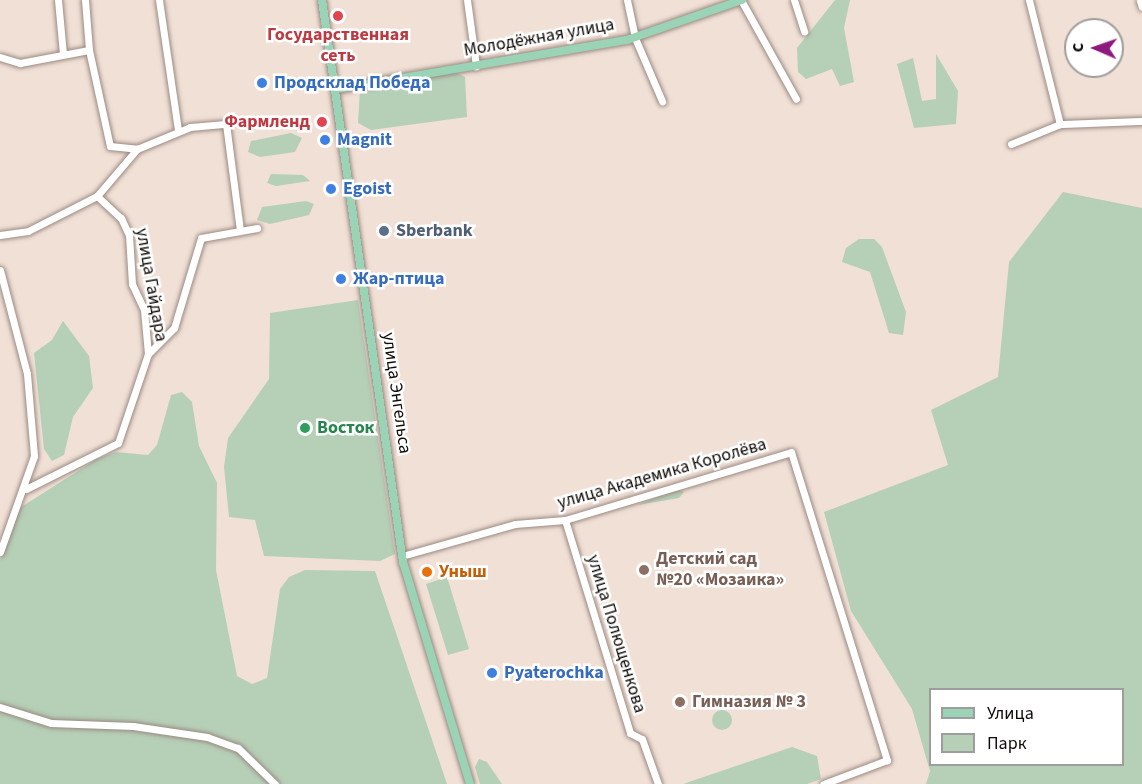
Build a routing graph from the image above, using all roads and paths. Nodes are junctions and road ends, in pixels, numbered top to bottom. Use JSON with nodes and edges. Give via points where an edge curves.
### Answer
{"nodes":[{"id":1,"x":58,"y":0,"type":"edge"},
{"id":2,"x":85,"y":0,"type":"edge"},
{"id":3,"x":159,"y":0,"type":"edge"},
{"id":4,"x":322,"y":0,"type":"edge"},
{"id":5,"x":466,"y":0,"type":"edge"},
{"id":6,"x":627,"y":0,"type":"edge"},
{"id":7,"x":742,"y":0,"type":"edge"},
{"id":8,"x":794,"y":0,"type":"edge"},
{"id":9,"x":1029,"y":0,"type":"edge"},
{"id":10,"x":1140,"y":1,"type":"edge"},
{"id":11,"x":1142,"y":7,"type":"edge"},
{"id":12,"x":804,"y":31,"type":"dead end"},
{"id":13,"x":635,"y":38,"type":"junction"},
{"id":14,"x":89,"y":50,"type":"junction"},
{"id":15,"x":63,"y":54,"type":"junction"},
{"id":16,"x":0,"y":57,"type":"edge"},
{"id":17,"x":476,"y":66,"type":"junction"},
{"id":18,"x":337,"y":89,"type":"junction"},
{"id":19,"x":796,"y":99,"type":"dead end"},
{"id":20,"x":662,"y":101,"type":"dead end"},
{"id":21,"x":1142,"y":121,"type":"edge"},
{"id":22,"x":1060,"y":124,"type":"junction"},
{"id":23,"x":177,"y":131,"type":"junction"},
{"id":24,"x":1011,"y":144,"type":"dead end"},
{"id":25,"x":136,"y":149,"type":"junction"},
{"id":26,"x":97,"y":196,"type":"junction"},
{"id":27,"x":258,"y":228,"type":"dead end"},
{"id":28,"x":240,"y":230,"type":"junction"},
{"id":29,"x":0,"y":235,"type":"edge"},
{"id":30,"x":0,"y":270,"type":"edge"},
{"id":31,"x":148,"y":354,"type":"junction"},
{"id":32,"x":26,"y":489,"type":"junction"},
{"id":33,"x":566,"y":520,"type":"junction"},
{"id":34,"x":0,"y":552,"type":"edge"},
{"id":35,"x":402,"y":556,"type":"junction"},
{"id":36,"x":0,"y":706,"type":"edge"},
{"id":37,"x":275,"y":784,"type":"edge"},
{"id":38,"x":470,"y":784,"type":"edge"},
{"id":39,"x":658,"y":784,"type":"edge"},
{"id":40,"x":822,"y":784,"type":"edge"}],
"edges":[{"from":1,"to":15,"type":"street"},
{"from":2,"to":14,"type":"street"},
{"from":3,"to":23,"type":"street"},
{"from":4,"to":18,"type":"main road","name":"улица Энгельса"},
{"from":5,"to":17,"type":"street"},
{"from":6,"to":13,"type":"street"},
{"from":7,"to":13,"type":"main road","name":"Молодёжная улица"},
{"from":7,"to":19,"type":"street"},
{"from":8,"to":12,"type":"street"},
{"from":9,"to":22,"type":"street"},
{"from":10,"to":11,"type":"street"},
{"from":13,"to":17,"type":"main road","name":"Молодёжная улица"},
{"from":13,"to":20,"type":"street"},
{"from":14,"to":15,"type":"street"},
{"from":14,"to":25,"type":"street","via":[[110,146]]},
{"from":15,"to":16,"type":"street","via":[[20,63]]},
{"from":17,"to":18,"type":"main road","name":"Молодёжная улица"},
{"from":18,"to":35,"type":"main road","name":"улица Энгельса"},
{"from":21,"to":22,"type":"street"},
{"from":22,"to":24,"type":"street"},
{"from":23,"to":25,"type":"street"},
{"from":23,"to":28,"type":"street","via":[[226,124]]},
{"from":25,"to":26,"type":"street"},
{"from":26,"to":29,"type":"street","via":[[28,231]]},
{"from":26,"to":31,"type":"street","name":"улица Гайдара","via":[[121,218],[129,235],[132,284],[141,297]]},
{"from":27,"to":28,"type":"street"},
{"from":28,"to":31,"type":"street","via":[[201,238],[174,328]]},
{"from":30,"to":32,"type":"street","via":[[18,329],[33,417],[34,456]]},
{"from":31,"to":32,"type":"street","via":[[118,443]]},
{"from":32,"to":34,"type":"street"},
{"from":33,"to":35,"type":"street","name":"улица Академика Королёва","via":[[515,524]]},
{"from":33,"to":39,"type":"street","name":"улица Полющенкова","via":[[630,732],[642,739]]},
{"from":33,"to":40,"type":"street","name":"улица Академика Королёва","via":[[791,452],[887,760]]},
{"from":35,"to":38,"type":"main road","name":"улица Энгельса"},
{"from":36,"to":37,"type":"street","via":[[51,723],[133,726],[207,737],[238,748]]}]}
